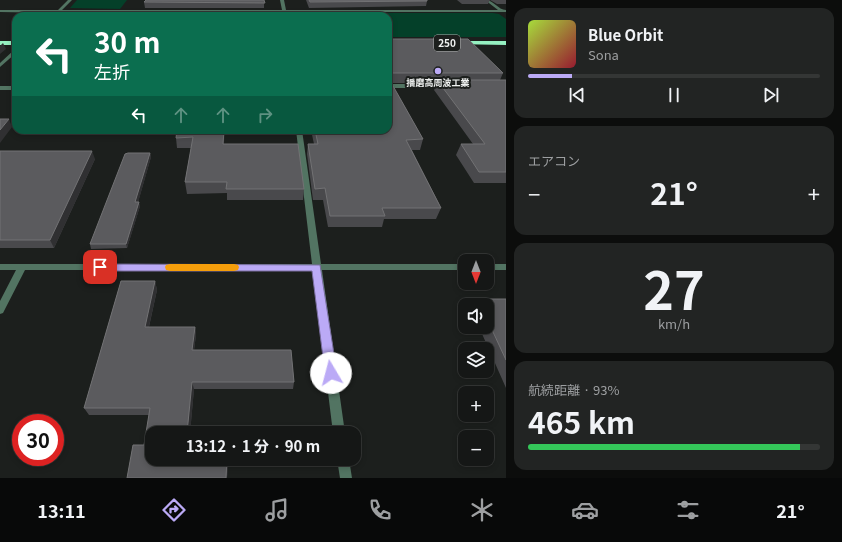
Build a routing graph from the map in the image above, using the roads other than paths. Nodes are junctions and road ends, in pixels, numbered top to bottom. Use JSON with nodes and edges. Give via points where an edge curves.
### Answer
{"nodes":[{"id":1,"x":70,"y":0,"type":"edge"},
{"id":2,"x":282,"y":0,"type":"edge"},
{"id":3,"x":487,"y":0,"type":"edge"},
{"id":4,"x":0,"y":11,"type":"edge"},
{"id":5,"x":59,"y":11,"type":"junction"},
{"id":6,"x":284,"y":11,"type":"junction"},
{"id":7,"x":504,"y":11,"type":"edge"},
{"id":8,"x":506,"y":14,"type":"edge"},
{"id":9,"x":0,"y":43,"type":"edge"},
{"id":10,"x":12,"y":43,"type":"edge"},
{"id":11,"x":451,"y":43,"type":"edge"},
{"id":12,"x":506,"y":43,"type":"edge"},
{"id":13,"x":12,"y":55,"type":"edge"},
{"id":14,"x":0,"y":66,"type":"edge"},
{"id":15,"x":392,"y":86,"type":"edge"},
{"id":16,"x":451,"y":86,"type":"edge"},
{"id":17,"x":0,"y":88,"type":"edge"},
{"id":18,"x":12,"y":88,"type":"edge"},
{"id":19,"x":300,"y":134,"type":"edge"},
{"id":20,"x":0,"y":267,"type":"edge"},
{"id":21,"x":22,"y":267,"type":"junction"},
{"id":22,"x":317,"y":267,"type":"junction"},
{"id":23,"x":458,"y":267,"type":"edge"},
{"id":24,"x":494,"y":267,"type":"edge"},
{"id":25,"x":506,"y":267,"type":"edge"},
{"id":26,"x":0,"y":310,"type":"edge"},
{"id":27,"x":338,"y":426,"type":"edge"},
{"id":28,"x":344,"y":466,"type":"edge"},
{"id":29,"x":346,"y":478,"type":"edge"}],
"edges":[{"from":1,"to":5,"type":"street"},
{"from":2,"to":6,"type":"street"},
{"from":3,"to":7,"type":"street"},
{"from":4,"to":5,"type":"street"},
{"from":5,"to":6,"type":"street"},
{"from":6,"to":7,"type":"street"},
{"from":7,"to":8,"type":"street"},
{"from":9,"to":10,"type":"highway"},
{"from":11,"to":12,"type":"highway","number":"250"},
{"from":13,"to":14,"type":"street"},
{"from":15,"to":16,"type":"street"},
{"from":17,"to":18,"type":"street"},
{"from":19,"to":22,"type":"street"},
{"from":20,"to":21,"type":"street"},
{"from":21,"to":22,"type":"street"},
{"from":21,"to":26,"type":"street"},
{"from":22,"to":23,"type":"street"},
{"from":22,"to":27,"type":"street"},
{"from":24,"to":25,"type":"street"},
{"from":28,"to":29,"type":"street"}]}
